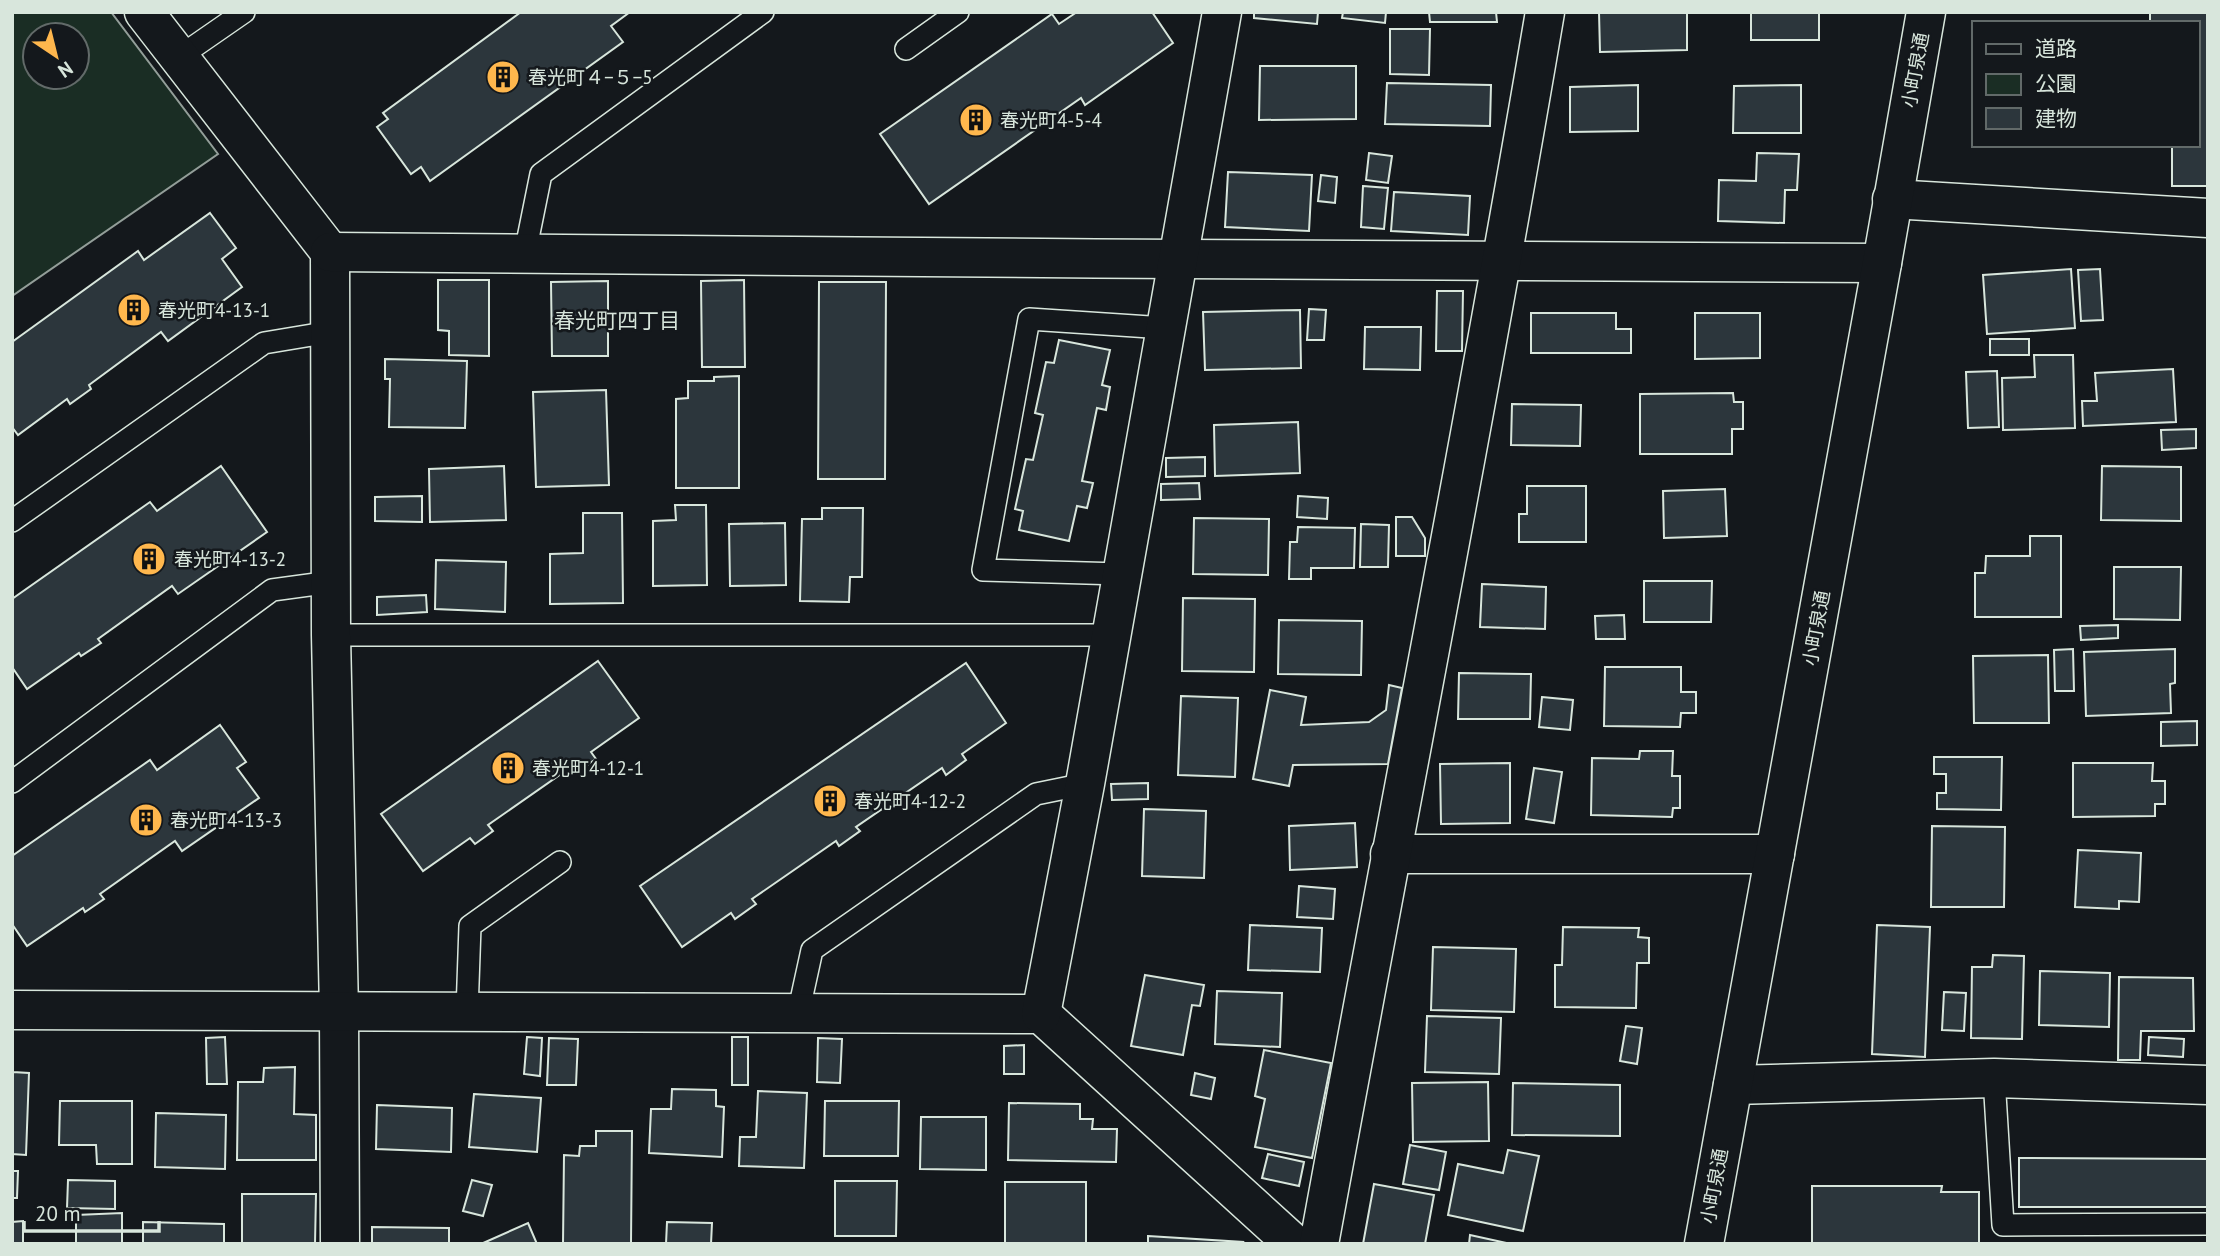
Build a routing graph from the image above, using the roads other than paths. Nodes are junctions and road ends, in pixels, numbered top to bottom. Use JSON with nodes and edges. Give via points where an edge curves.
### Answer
{"nodes":[{"id":1,"x":144,"y":12,"type":"edge"},
{"id":2,"x":244,"y":12,"type":"edge"},
{"id":3,"x":763,"y":12,"type":"edge"},
{"id":4,"x":958,"y":12,"type":"edge"},
{"id":5,"x":1222,"y":12,"type":"edge"},
{"id":6,"x":1545,"y":12,"type":"edge"},
{"id":7,"x":1926,"y":12,"type":"edge"},
{"id":8,"x":906,"y":49,"type":"dead end"},
{"id":9,"x":179,"y":57,"type":"junction"},
{"id":10,"x":1892,"y":199,"type":"junction"},
{"id":11,"x":2208,"y":218,"type":"edge"},
{"id":12,"x":330,"y":252,"type":"junction"},
{"id":13,"x":525,"y":253,"type":"junction"},
{"id":14,"x":1177,"y":257,"type":"junction"},
{"id":15,"x":1503,"y":263,"type":"junction"},
{"id":16,"x":1882,"y":263,"type":"junction"},
{"id":17,"x":1165,"y":328,"type":"junction"},
{"id":18,"x":330,"y":332,"type":"junction"},
{"id":19,"x":12,"y":521,"type":"edge"},
{"id":20,"x":1121,"y":574,"type":"junction"},
{"id":21,"x":331,"y":582,"type":"junction"},
{"id":22,"x":331,"y":635,"type":"junction"},
{"id":23,"x":1111,"y":635,"type":"junction"},
{"id":24,"x":12,"y":782,"type":"edge"},
{"id":25,"x":1085,"y":784,"type":"junction"},
{"id":26,"x":1390,"y":854,"type":"junction"},
{"id":27,"x":1775,"y":854,"type":"junction"},
{"id":28,"x":560,"y":862,"type":"dead end"},
{"id":29,"x":12,"y":1010,"type":"edge"},
{"id":30,"x":339,"y":1011,"type":"junction"},
{"id":31,"x":467,"y":1012,"type":"junction"},
{"id":32,"x":798,"y":1014,"type":"junction"},
{"id":33,"x":1041,"y":1014,"type":"junction"},
{"id":34,"x":1994,"y":1078,"type":"junction"},
{"id":35,"x":1733,"y":1085,"type":"junction"},
{"id":36,"x":2208,"y":1085,"type":"edge"},
{"id":37,"x":2208,"y":1224,"type":"edge"},
{"id":38,"x":340,"y":1244,"type":"edge"},
{"id":39,"x":1294,"y":1244,"type":"edge"},
{"id":40,"x":1319,"y":1244,"type":"edge"},
{"id":41,"x":1704,"y":1244,"type":"edge"}],
"edges":[{"from":1,"to":9,"type":"street"},
{"from":2,"to":9,"type":"lane"},
{"from":3,"to":13,"type":"lane","via":[[541,174]]},
{"from":4,"to":8,"type":"lane"},
{"from":5,"to":14,"type":"street"},
{"from":6,"to":15,"type":"street"},
{"from":7,"to":10,"type":"street","name":"小町泉通"},
{"from":9,"to":12,"type":"street"},
{"from":10,"to":11,"type":"street"},
{"from":10,"to":16,"type":"street","name":"小町泉通"},
{"from":12,"to":13,"type":"street"},
{"from":12,"to":18,"type":"street"},
{"from":13,"to":14,"type":"street"},
{"from":14,"to":15,"type":"street"},
{"from":14,"to":17,"type":"street"},
{"from":15,"to":16,"type":"street"},
{"from":15,"to":26,"type":"street"},
{"from":16,"to":27,"type":"street","name":"小町泉通"},
{"from":17,"to":20,"type":"street"},
{"from":17,"to":20,"type":"lane","via":[[1028,319],[983,570]]},
{"from":18,"to":19,"type":"lane","via":[[264,343]]},
{"from":18,"to":21,"type":"street"},
{"from":20,"to":23,"type":"street"},
{"from":21,"to":22,"type":"street"},
{"from":21,"to":24,"type":"lane","via":[[272,590]]},
{"from":22,"to":23,"type":"lane"},
{"from":22,"to":30,"type":"street"},
{"from":23,"to":25,"type":"street"},
{"from":25,"to":32,"type":"lane","via":[[1036,794],[812,950]]},
{"from":25,"to":33,"type":"street"},
{"from":26,"to":27,"type":"street"},
{"from":26,"to":40,"type":"street"},
{"from":27,"to":35,"type":"street","name":"小町泉通"},
{"from":28,"to":31,"type":"lane","via":[[470,926]]},
{"from":29,"to":30,"type":"street"},
{"from":30,"to":31,"type":"street"},
{"from":30,"to":38,"type":"street"},
{"from":31,"to":32,"type":"street"},
{"from":32,"to":33,"type":"street"},
{"from":33,"to":39,"type":"street"},
{"from":34,"to":35,"type":"street"},
{"from":34,"to":36,"type":"street"},
{"from":34,"to":37,"type":"lane","via":[[2003,1225]]},
{"from":35,"to":41,"type":"street","name":"小町泉通"}]}
